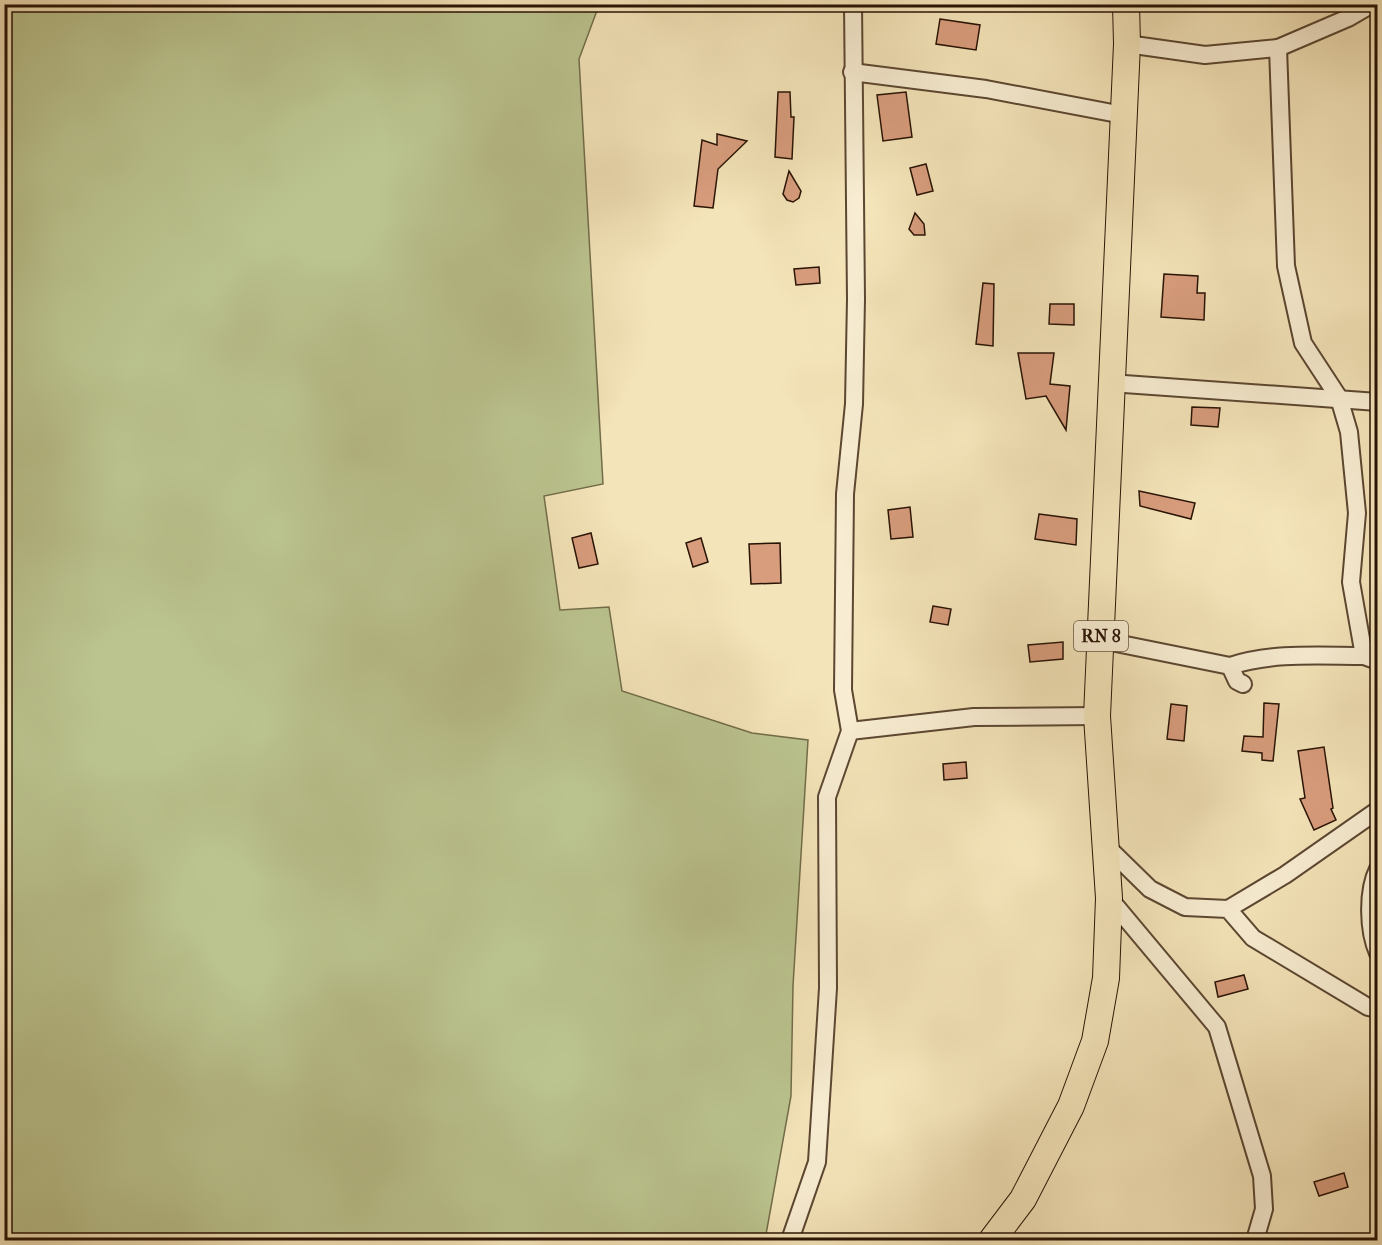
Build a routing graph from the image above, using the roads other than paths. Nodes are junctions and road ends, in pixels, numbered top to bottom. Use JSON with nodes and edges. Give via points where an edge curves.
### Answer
{"nodes":[{"id":1,"x":853,"y":4,"type":"edge"},
{"id":2,"x":1126,"y":4,"type":"edge"},
{"id":3,"x":1372,"y":4,"type":"edge"},
{"id":4,"x":1127,"y":44,"type":"junction"},
{"id":5,"x":1278,"y":48,"type":"junction"},
{"id":6,"x":852,"y":72,"type":"junction"},
{"id":7,"x":1123,"y":115,"type":"junction"},
{"id":8,"x":1110,"y":383,"type":"junction"},
{"id":9,"x":1339,"y":398,"type":"junction"},
{"id":10,"x":1377,"y":402,"type":"edge"},
{"id":11,"x":1101,"y":640,"type":"junction"},
{"id":12,"x":1371,"y":658,"type":"edge"},
{"id":13,"x":1230,"y":666,"type":"junction"},
{"id":14,"x":1243,"y":684,"type":"dead end"},
{"id":15,"x":1097,"y":716,"type":"junction"},
{"id":16,"x":850,"y":730,"type":"junction"},
{"id":17,"x":1377,"y":810,"type":"edge"},
{"id":18,"x":1105,"y":845,"type":"junction"},
{"id":19,"x":1377,"y":869,"type":"edge"},
{"id":20,"x":1109,"y":898,"type":"junction"},
{"id":21,"x":1228,"y":909,"type":"junction"},
{"id":22,"x":1377,"y":953,"type":"edge"},
{"id":23,"x":1377,"y":1009,"type":"edge"},
{"id":24,"x":790,"y":1240,"type":"edge"},
{"id":25,"x":992,"y":1240,"type":"edge"},
{"id":26,"x":1255,"y":1240,"type":"edge"}],
"edges":[{"from":1,"to":6,"type":"street"},
{"from":2,"to":4,"type":"main road","number":"RN 8"},
{"from":3,"to":5,"type":"street"},
{"from":4,"to":5,"type":"street","via":[[1205,55]]},
{"from":4,"to":7,"type":"main road","number":"RN 8"},
{"from":5,"to":9,"type":"street","via":[[1286,266],[1303,343]]},
{"from":6,"to":7,"type":"street","via":[[986,89]]},
{"from":6,"to":16,"type":"street","via":[[856,299],[854,404],[845,494],[843,690]]},
{"from":7,"to":8,"type":"main road","number":"RN 8"},
{"from":8,"to":9,"type":"street"},
{"from":8,"to":11,"type":"main road","number":"RN 8"},
{"from":9,"to":10,"type":"street"},
{"from":9,"to":12,"type":"street","via":[[1349,432],[1357,513],[1351,582]]},
{"from":11,"to":13,"type":"street"},
{"from":11,"to":15,"type":"main road","number":"RN 8"},
{"from":12,"to":13,"type":"street","via":[[1295,655]]},
{"from":13,"to":14,"type":"street","via":[[1237,681]]},
{"from":15,"to":16,"type":"street","via":[[974,717]]},
{"from":15,"to":18,"type":"main road","number":"RN 8"},
{"from":16,"to":24,"type":"street","via":[[827,797],[828,988],[817,1162]]},
{"from":17,"to":21,"type":"street","via":[[1285,875]]},
{"from":18,"to":20,"type":"main road","number":"RN 8"},
{"from":18,"to":21,"type":"street","via":[[1150,889],[1185,907]]},
{"from":19,"to":22,"type":"street","via":[[1372,880],[1372,940]]},
{"from":20,"to":25,"type":"main road","number":"RN 8","via":[[1106,978],[1095,1041],[1071,1106],[1023,1199]]},
{"from":20,"to":26,"type":"street","via":[[1216,1027],[1262,1176],[1264,1209]]},
{"from":21,"to":23,"type":"street","via":[[1253,938]]}]}
